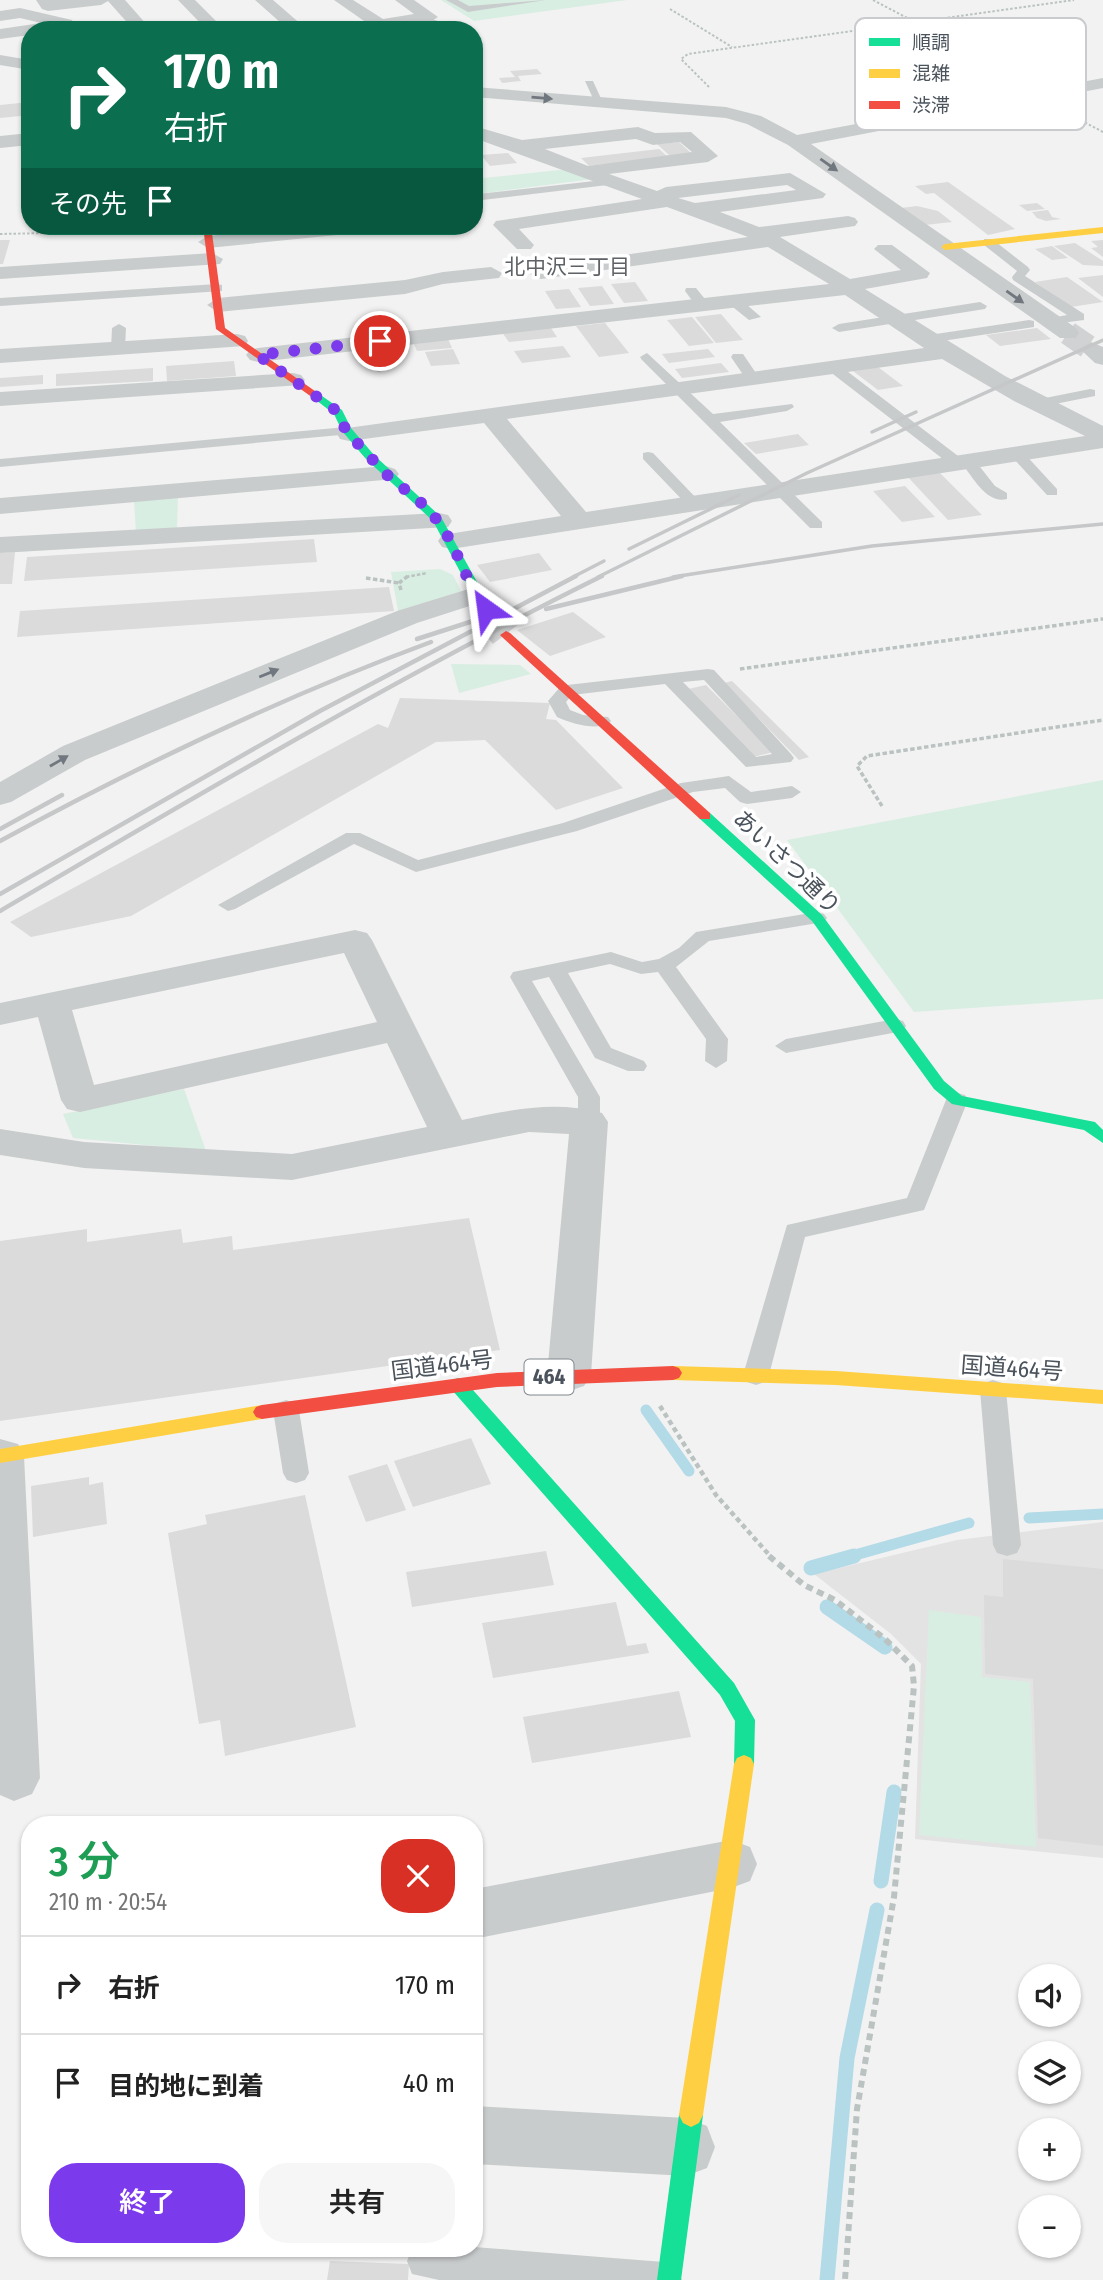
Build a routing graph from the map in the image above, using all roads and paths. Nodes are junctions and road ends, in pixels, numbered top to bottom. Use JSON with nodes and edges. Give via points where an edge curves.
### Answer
{"nodes":[{"id":1,"x":44,"y":0,"type":"edge"},
{"id":2,"x":101,"y":0,"type":"edge"},
{"id":3,"x":116,"y":0,"type":"edge"},
{"id":4,"x":186,"y":0,"type":"edge"},
{"id":5,"x":263,"y":0,"type":"edge"},
{"id":6,"x":342,"y":0,"type":"edge"},
{"id":7,"x":403,"y":0,"type":"edge"},
{"id":8,"x":450,"y":0,"type":"edge"},
{"id":9,"x":541,"y":0,"type":"edge"},
{"id":10,"x":873,"y":0,"type":"edge"},
{"id":11,"x":1074,"y":0,"type":"edge"},
{"id":12,"x":670,"y":9,"type":"dead end"},
{"id":13,"x":0,"y":16,"type":"edge"},
{"id":14,"x":425,"y":18,"type":"junction"},
{"id":15,"x":907,"y":18,"type":"edge"},
{"id":16,"x":943,"y":18,"type":"edge"},
{"id":17,"x":53,"y":21,"type":"edge"},
{"id":18,"x":135,"y":21,"type":"edge"},
{"id":19,"x":208,"y":21,"type":"edge"},
{"id":20,"x":289,"y":21,"type":"edge"},
{"id":21,"x":375,"y":21,"type":"edge"},
{"id":22,"x":412,"y":21,"type":"edge"},
{"id":23,"x":434,"y":21,"type":"edge"},
{"id":24,"x":855,"y":30,"type":"edge"},
{"id":25,"x":21,"y":31,"type":"edge"},
{"id":26,"x":0,"y":34,"type":"edge"},
{"id":27,"x":733,"y":47,"type":"junction"},
{"id":28,"x":0,"y":60,"type":"edge"},
{"id":29,"x":21,"y":64,"type":"edge"},
{"id":30,"x":589,"y":83,"type":"dead end"},
{"id":31,"x":483,"y":93,"type":"edge"},
{"id":32,"x":600,"y":103,"type":"junction"},
{"id":33,"x":726,"y":113,"type":"junction"},
{"id":34,"x":855,"y":130,"type":"edge"},
{"id":35,"x":483,"y":134,"type":"edge"},
{"id":36,"x":21,"y":140,"type":"edge"},
{"id":37,"x":795,"y":141,"type":"junction"},
{"id":38,"x":0,"y":142,"type":"edge"},
{"id":39,"x":523,"y":145,"type":"junction"},
{"id":40,"x":585,"y":171,"type":"junction"},
{"id":41,"x":612,"y":182,"type":"junction"},
{"id":42,"x":483,"y":197,"type":"edge"},
{"id":43,"x":663,"y":197,"type":"junction"},
{"id":44,"x":699,"y":209,"type":"junction"},
{"id":45,"x":731,"y":221,"type":"junction"},
{"id":46,"x":848,"y":222,"type":"dead end"},
{"id":47,"x":1103,"y":230,"type":"edge"},
{"id":48,"x":0,"y":234,"type":"edge"},
{"id":49,"x":21,"y":234,"type":"edge"},
{"id":50,"x":278,"y":235,"type":"edge"},
{"id":51,"x":765,"y":237,"type":"junction"},
{"id":52,"x":209,"y":242,"type":"edge"},
{"id":53,"x":988,"y":242,"type":"junction"},
{"id":54,"x":524,"y":245,"type":"dead end"},
{"id":55,"x":945,"y":247,"type":"junction"},
{"id":56,"x":885,"y":249,"type":"dead end"},
{"id":57,"x":640,"y":259,"type":"junction"},
{"id":58,"x":0,"y":273,"type":"edge"},
{"id":59,"x":491,"y":273,"type":"dead end"},
{"id":60,"x":541,"y":273,"type":"dead end"},
{"id":61,"x":848,"y":287,"type":"junction"},
{"id":62,"x":217,"y":297,"type":"junction"},
{"id":63,"x":734,"y":301,"type":"junction"},
{"id":64,"x":0,"y":302,"type":"edge"},
{"id":65,"x":980,"y":306,"type":"dead end"},
{"id":66,"x":754,"y":317,"type":"dead end"},
{"id":67,"x":896,"y":320,"type":"junction"},
{"id":68,"x":1029,"y":324,"type":"dead end"},
{"id":69,"x":839,"y":328,"type":"dead end"},
{"id":70,"x":1059,"y":328,"type":"joint"},
{"id":71,"x":237,"y":341,"type":"junction"},
{"id":72,"x":365,"y":342,"type":"junction"},
{"id":73,"x":939,"y":345,"type":"junction"},
{"id":74,"x":258,"y":355,"type":"junction"},
{"id":75,"x":0,"y":356,"type":"edge"},
{"id":76,"x":738,"y":356,"type":"dead end"},
{"id":77,"x":646,"y":358,"type":"dead end"},
{"id":78,"x":834,"y":368,"type":"junction"},
{"id":79,"x":375,"y":369,"type":"dead end"},
{"id":80,"x":753,"y":379,"type":"junction"},
{"id":81,"x":293,"y":380,"type":"junction"},
{"id":82,"x":680,"y":390,"type":"junction"},
{"id":83,"x":1090,"y":393,"type":"dead end"},
{"id":84,"x":0,"y":399,"type":"edge"},
{"id":85,"x":1035,"y":404,"type":"junction"},
{"id":86,"x":787,"y":407,"type":"dead end"},
{"id":87,"x":489,"y":415,"type":"junction"},
{"id":88,"x":710,"y":419,"type":"junction"},
{"id":89,"x":347,"y":433,"type":"junction"},
{"id":90,"x":1100,"y":434,"type":"edge"},
{"id":91,"x":1017,"y":454,"type":"junction"},
{"id":92,"x":648,"y":456,"type":"dead end"},
{"id":93,"x":963,"y":462,"type":"junction"},
{"id":94,"x":0,"y":463,"type":"edge"},
{"id":95,"x":386,"y":474,"type":"junction"},
{"id":96,"x":782,"y":490,"type":"junction"},
{"id":97,"x":1052,"y":492,"type":"dead end"},
{"id":98,"x":1002,"y":496,"type":"dead end"},
{"id":99,"x":695,"y":504,"type":"junction"},
{"id":100,"x":0,"y":506,"type":"edge"},
{"id":101,"x":579,"y":521,"type":"junction"},
{"id":102,"x":816,"y":525,"type":"dead end"},
{"id":103,"x":445,"y":531,"type":"junction"},
{"id":104,"x":0,"y":545,"type":"edge"},
{"id":105,"x":366,"y":578,"type":"dead end"},
{"id":106,"x":399,"y":583,"type":"dead end"},
{"id":107,"x":480,"y":602,"type":"joint"},
{"id":108,"x":1103,"y":619,"type":"edge"},
{"id":109,"x":506,"y":635,"type":"tunnel mouth"},
{"id":110,"x":708,"y":674,"type":"junction"},
{"id":111,"x":669,"y":678,"type":"junction"},
{"id":112,"x":567,"y":690,"type":"junction"},
{"id":113,"x":1103,"y":720,"type":"edge"},
{"id":114,"x":602,"y":721,"type":"joint"},
{"id":115,"x":680,"y":792,"type":"junction"},
{"id":116,"x":792,"y":792,"type":"dead end"},
{"id":117,"x":0,"y":795,"type":"edge"},
{"id":118,"x":882,"y":806,"type":"dead end"},
{"id":119,"x":228,"y":905,"type":"dead end"},
{"id":120,"x":817,"y":918,"type":"junction"},
{"id":121,"x":664,"y":965,"type":"junction"},
{"id":122,"x":555,"y":969,"type":"junction"},
{"id":123,"x":52,"y":1003,"type":"junction"},
{"id":124,"x":0,"y":1014,"type":"edge"},
{"id":125,"x":895,"y":1026,"type":"junction"},
{"id":126,"x":399,"y":1029,"type":"junction"},
{"id":127,"x":786,"y":1046,"type":"dead end"},
{"id":128,"x":603,"y":1053,"type":"junction"},
{"id":129,"x":568,"y":1061,"type":"junction"},
{"id":130,"x":716,"y":1061,"type":"dead end"},
{"id":131,"x":636,"y":1066,"type":"dead end"},
{"id":132,"x":957,"y":1100,"type":"junction"},
{"id":133,"x":589,"y":1122,"type":"junction"},
{"id":134,"x":450,"y":1134,"type":"junction"},
{"id":135,"x":1103,"y":1138,"type":"edge"},
{"id":136,"x":0,"y":1142,"type":"edge"},
{"id":137,"x":645,"y":1374,"type":"junction"},
{"id":138,"x":756,"y":1375,"type":"junction"},
{"id":139,"x":569,"y":1376,"type":"junction"},
{"id":140,"x":458,"y":1385,"type":"junction"},
{"id":141,"x":993,"y":1390,"type":"junction"},
{"id":142,"x":1103,"y":1397,"type":"edge"},
{"id":143,"x":286,"y":1410,"type":"junction"},
{"id":144,"x":1,"y":1456,"type":"edge"},
{"id":145,"x":296,"y":1473,"type":"dead end"},
{"id":146,"x":1007,"y":1545,"type":"dead end"},
{"id":147,"x":14,"y":1778,"type":"dead end"},
{"id":148,"x":731,"y":1864,"type":"junction"},
{"id":149,"x":483,"y":1912,"type":"edge"},
{"id":150,"x":483,"y":2136,"type":"edge"},
{"id":151,"x":686,"y":2147,"type":"junction"},
{"id":152,"x":425,"y":2262,"type":"dead end"},
{"id":153,"x":666,"y":2280,"type":"edge"},
{"id":154,"x":845,"y":2280,"type":"edge"}],
"edges":[{"from":1,"to":2,"type":"street","via":[[48,6]]},
{"from":3,"to":18,"type":"street"},
{"from":4,"to":19,"type":"street"},
{"from":5,"to":20,"type":"street"},
{"from":6,"to":21,"type":"street"},
{"from":7,"to":14,"type":"street","via":[[430,17]]},
{"from":8,"to":9,"type":"lane","via":[[468,9]]},
{"from":10,"to":15,"type":"path"},
{"from":11,"to":16,"type":"path"},
{"from":12,"to":27,"type":"path"},
{"from":13,"to":17,"type":"street","via":[[20,13]]},
{"from":14,"to":22,"type":"street"},
{"from":14,"to":23,"type":"lane"},
{"from":24,"to":27,"type":"path"},
{"from":25,"to":26,"type":"street"},
{"from":27,"to":33,"type":"path","via":[[688,54],[681,60],[730,108]]},
{"from":28,"to":29,"type":"street"},
{"from":30,"to":32,"type":"lane"},
{"from":31,"to":32,"type":"street","one_way":true},
{"from":32,"to":33,"type":"street"},
{"from":33,"to":37,"type":"street","via":[[754,120]]},
{"from":34,"to":37,"type":"street"},
{"from":35,"to":39,"type":"street"},
{"from":36,"to":38,"type":"street"},
{"from":37,"to":55,"type":"street","one_way":true},
{"from":39,"to":40,"type":"street"},
{"from":39,"to":40,"type":"street","via":[[638,133],[653,139],[684,136],[708,156]]},
{"from":40,"to":41,"type":"street"},
{"from":41,"to":42,"type":"lane"},
{"from":41,"to":43,"type":"street"},
{"from":43,"to":44,"type":"street"},
{"from":43,"to":44,"type":"street","via":[[790,178],[816,194]]},
{"from":43,"to":54,"type":"street","via":[[503,225]]},
{"from":44,"to":45,"type":"street"},
{"from":45,"to":51,"type":"street"},
{"from":45,"to":57,"type":"street","via":[[621,241]]},
{"from":46,"to":51,"type":"street"},
{"from":47,"to":53,"type":"main road"},
{"from":48,"to":49,"type":"path"},
{"from":50,"to":52,"type":"street"},
{"from":51,"to":57,"type":"street"},
{"from":51,"to":61,"type":"street"},
{"from":52,"to":58,"type":"street"},
{"from":52,"to":62,"type":"main road"},
{"from":53,"to":55,"type":"main road"},
{"from":53,"to":70,"type":"lane","via":[[1024,270],[1018,277],[1079,317]]},
{"from":55,"to":70,"type":"street","one_way":true},
{"from":56,"to":61,"type":"street","via":[[919,274]]},
{"from":57,"to":60,"type":"street"},
{"from":59,"to":62,"type":"street","via":[[405,287]]},
{"from":61,"to":63,"type":"street"},
{"from":61,"to":67,"type":"street"},
{"from":62,"to":64,"type":"lane"},
{"from":62,"to":71,"type":"main road","via":[[221,329]]},
{"from":63,"to":66,"type":"lane"},
{"from":63,"to":72,"type":"street","via":[[696,298]]},
{"from":65,"to":67,"type":"lane"},
{"from":67,"to":69,"type":"lane"},
{"from":67,"to":73,"type":"street"},
{"from":68,"to":73,"type":"lane"},
{"from":71,"to":74,"type":"main road"},
{"from":71,"to":75,"type":"street","via":[[119,338]]},
{"from":72,"to":74,"type":"street"},
{"from":72,"to":79,"type":"lane"},
{"from":73,"to":78,"type":"street"},
{"from":73,"to":85,"type":"street"},
{"from":74,"to":81,"type":"main road"},
{"from":76,"to":80,"type":"lane"},
{"from":77,"to":82,"type":"lane"},
{"from":78,"to":80,"type":"street"},
{"from":78,"to":93,"type":"lane"},
{"from":80,"to":82,"type":"street"},
{"from":81,"to":84,"type":"street"},
{"from":81,"to":89,"type":"main road","via":[[338,412]]},
{"from":82,"to":87,"type":"street"},
{"from":82,"to":88,"type":"lane"},
{"from":83,"to":85,"type":"lane"},
{"from":85,"to":90,"type":"street"},
{"from":86,"to":88,"type":"lane"},
{"from":87,"to":89,"type":"street"},
{"from":87,"to":101,"type":"street"},
{"from":88,"to":96,"type":"lane"},
{"from":89,"to":94,"type":"lane"},
{"from":89,"to":95,"type":"main road"},
{"from":90,"to":91,"type":"street"},
{"from":91,"to":93,"type":"street"},
{"from":91,"to":97,"type":"lane"},
{"from":92,"to":99,"type":"lane"},
{"from":93,"to":96,"type":"street"},
{"from":93,"to":98,"type":"lane"},
{"from":95,"to":100,"type":"street"},
{"from":95,"to":103,"type":"main road"},
{"from":96,"to":99,"type":"street"},
{"from":96,"to":102,"type":"lane"},
{"from":99,"to":101,"type":"street"},
{"from":101,"to":103,"type":"street"},
{"from":103,"to":104,"type":"street"},
{"from":103,"to":107,"type":"main road"},
{"from":105,"to":106,"type":"path"},
{"from":117,"to":107,"type":"street","one_way":true,"via":[[74,753],[407,617]]},
{"from":108,"to":110,"type":"path"},
{"from":109,"to":112,"type":"main road"},
{"from":110,"to":111,"type":"lane"},
{"from":110,"to":111,"type":"lane","via":[[785,758],[752,763]]},
{"from":111,"to":112,"type":"lane"},
{"from":112,"to":114,"type":"lane","via":[[557,701],[563,713]]},
{"from":113,"to":118,"type":"path","via":[[867,756],[857,766]]},
{"from":114,"to":115,"type":"main road","name":"あいさつ通り"},
{"from":115,"to":116,"type":"lane","via":[[729,782],[747,798]]},
{"from":115,"to":119,"type":"lane","via":[[570,827],[416,866],[353,837]]},
{"from":115,"to":120,"type":"main road","name":"あいさつ通り"},
{"from":120,"to":121,"type":"lane","via":[[703,936]]},
{"from":120,"to":125,"type":"main road","name":"あいさつ通り"},
{"from":121,"to":122,"type":"lane","via":[[641,968],[611,958]]},
{"from":121,"to":130,"type":"lane","via":[[717,1039]]},
{"from":122,"to":128,"type":"lane"},
{"from":122,"to":129,"type":"lane","via":[[520,977]]},
{"from":123,"to":124,"type":"street"},
{"from":123,"to":126,"type":"street","via":[[355,940]]},
{"from":123,"to":126,"type":"street","via":[[80,1100]]},
{"from":125,"to":127,"type":"lane"},
{"from":125,"to":132,"type":"main road","name":"あいさつ通り","via":[[939,1085]]},
{"from":126,"to":134,"type":"street"},
{"from":128,"to":129,"type":"lane"},
{"from":128,"to":131,"type":"lane"},
{"from":129,"to":133,"type":"lane","via":[[589,1097]]},
{"from":132,"to":135,"type":"main road","via":[[1089,1126]]},
{"from":132,"to":138,"type":"lane","via":[[916,1204],[794,1231]]},
{"from":133,"to":134,"type":"street","via":[[529,1119]]},
{"from":133,"to":139,"type":"street"},
{"from":134,"to":136,"type":"street","via":[[292,1167],[84,1155]]},
{"from":137,"to":138,"type":"main road","name":"国道464号","number":"464"},
{"from":137,"to":139,"type":"main road","name":"国道464号","number":"464"},
{"from":137,"to":154,"type":"path","via":[[696,1466],[736,1521],[804,1585],[835,1600],[912,1666],[914,1686],[894,1897],[857,2109]]},
{"from":138,"to":141,"type":"main road","name":"国道464号","number":"464"},
{"from":139,"to":140,"type":"main road","name":"国道464号","number":"464"},
{"from":140,"to":143,"type":"main road","name":"国道464号","number":"464"},
{"from":140,"to":148,"type":"main road","via":[[638,1585],[727,1689],[745,1720],[747,1747]]},
{"from":141,"to":142,"type":"main road","name":"国道464号","number":"464"},
{"from":141,"to":146,"type":"lane"},
{"from":143,"to":144,"type":"main road","name":"国道464号","number":"464"},
{"from":143,"to":145,"type":"lane"},
{"from":144,"to":147,"type":"street"},
{"from":148,"to":149,"type":"street"},
{"from":148,"to":151,"type":"main road"},
{"from":150,"to":151,"type":"street"},
{"from":151,"to":153,"type":"main road"},
{"from":152,"to":153,"type":"lane"}]}
